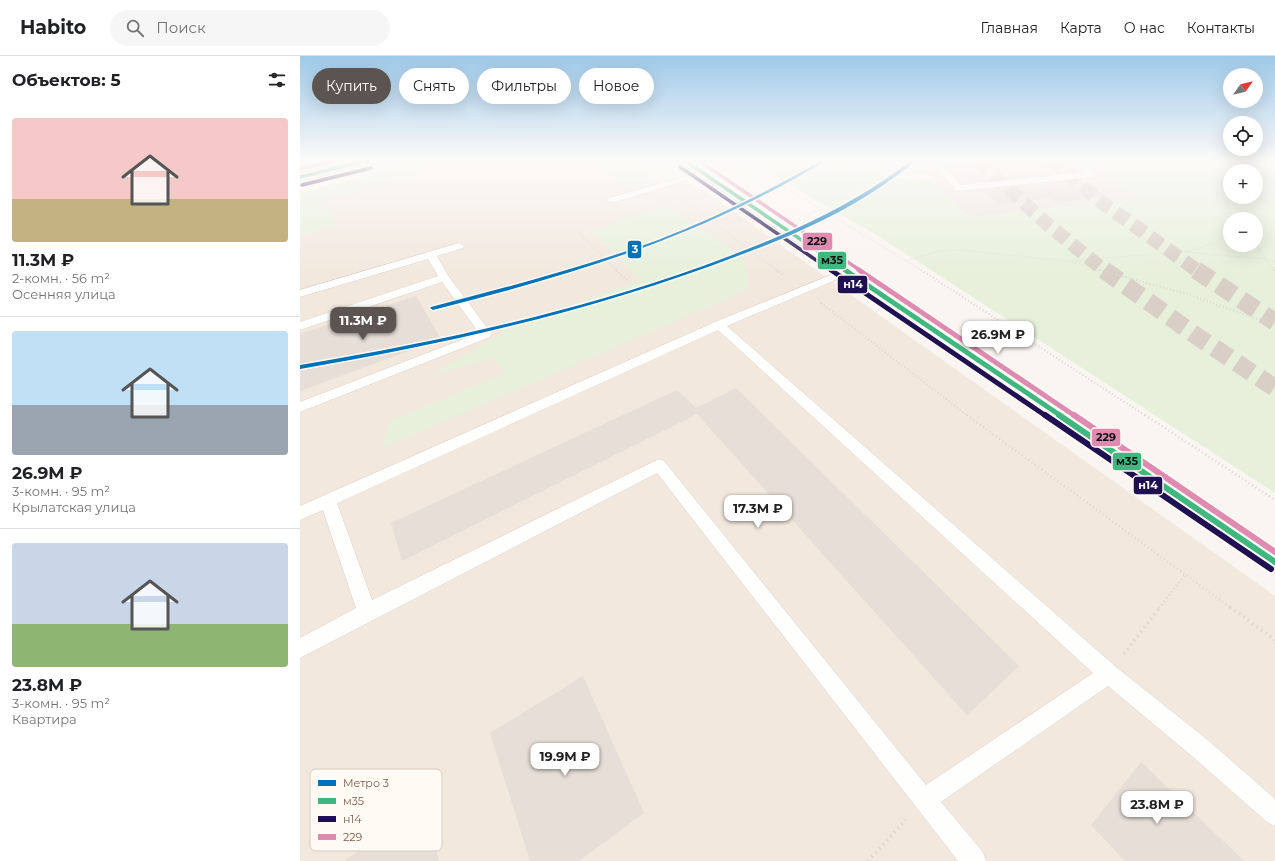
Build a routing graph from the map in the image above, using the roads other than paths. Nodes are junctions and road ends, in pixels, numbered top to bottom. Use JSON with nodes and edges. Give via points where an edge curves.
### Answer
{"nodes":[{"id":1,"x":621,"y":198,"type":"edge"},
{"id":2,"x":740,"y":198,"type":"edge"},
{"id":3,"x":612,"y":200,"type":"dead end"},
{"id":4,"x":459,"y":246,"type":"dead end"},
{"id":5,"x":431,"y":254,"type":"junction"},
{"id":6,"x":848,"y":271,"type":"junction"},
{"id":7,"x":444,"y":278,"type":"junction"},
{"id":8,"x":300,"y":294,"type":"edge"},
{"id":9,"x":719,"y":325,"type":"junction"},
{"id":10,"x":300,"y":326,"type":"edge"},
{"id":11,"x":300,"y":407,"type":"edge"},
{"id":12,"x":328,"y":500,"type":"junction"},
{"id":13,"x":300,"y":512,"type":"edge"},
{"id":14,"x":1275,"y":562,"type":"edge"},
{"id":15,"x":367,"y":612,"type":"junction"},
{"id":16,"x":300,"y":648,"type":"edge"},
{"id":17,"x":1109,"y":674,"type":"junction"},
{"id":18,"x":924,"y":800,"type":"junction"},
{"id":19,"x":1275,"y":814,"type":"edge"},
{"id":20,"x":974,"y":861,"type":"edge"}],
"edges":[{"from":1,"to":3,"type":"lane"},
{"from":2,"to":6,"type":"main road"},
{"from":4,"to":5,"type":"lane"},
{"from":5,"to":7,"type":"lane"},
{"from":5,"to":8,"type":"lane"},
{"from":6,"to":9,"type":"lane"},
{"from":6,"to":14,"type":"main road"},
{"from":7,"to":10,"type":"lane"},
{"from":7,"to":11,"type":"lane","via":[[486,334]]},
{"from":9,"to":12,"type":"lane"},
{"from":9,"to":17,"type":"lane"},
{"from":12,"to":13,"type":"lane"},
{"from":12,"to":15,"type":"lane"},
{"from":15,"to":16,"type":"lane"},
{"from":15,"to":18,"type":"lane","via":[[659,465]]},
{"from":17,"to":18,"type":"lane"},
{"from":17,"to":19,"type":"lane"},
{"from":18,"to":20,"type":"lane"}]}
